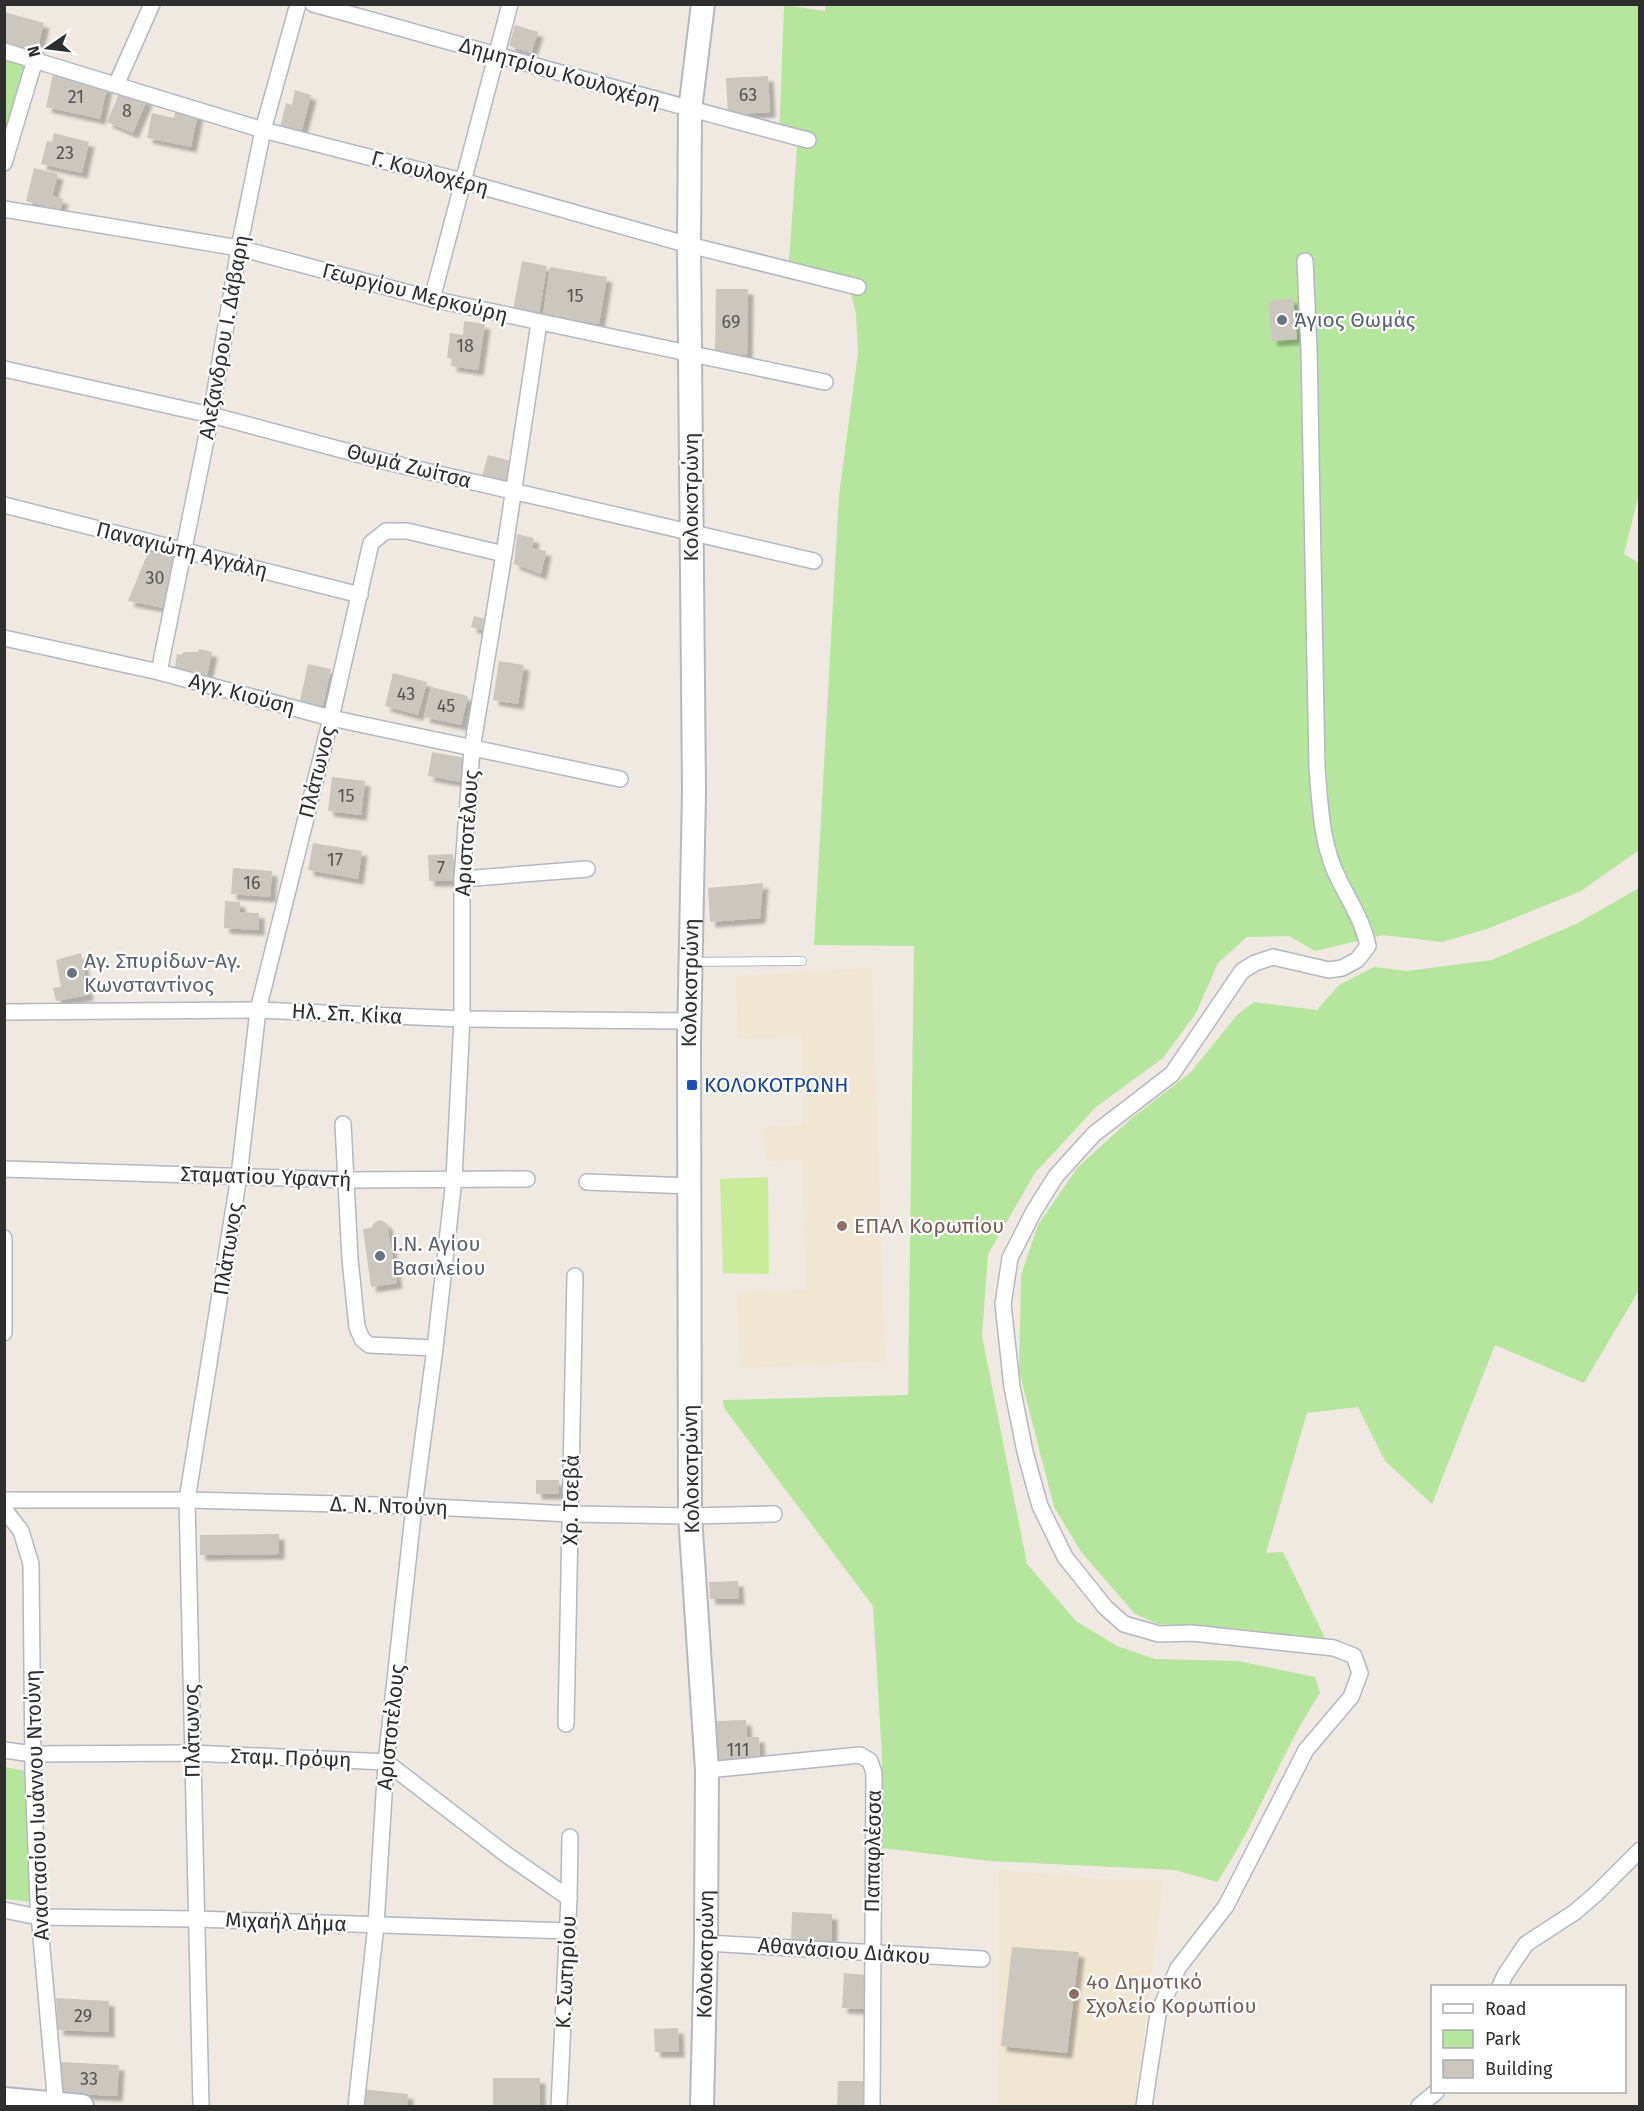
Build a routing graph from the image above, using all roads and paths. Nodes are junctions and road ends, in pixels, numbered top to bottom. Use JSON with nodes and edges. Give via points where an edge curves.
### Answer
{"nodes":[{"id":1,"x":152,"y":4,"type":"edge"},
{"id":2,"x":298,"y":4,"type":"edge"},
{"id":3,"x":313,"y":4,"type":"edge"},
{"id":4,"x":510,"y":4,"type":"edge"},
{"id":5,"x":703,"y":4,"type":"edge"},
{"id":6,"x":4,"y":51,"type":"edge"},
{"id":7,"x":498,"y":54,"type":"junction"},
{"id":8,"x":35,"y":60,"type":"junction"},
{"id":9,"x":116,"y":85,"type":"junction"},
{"id":10,"x":690,"y":110,"type":"junction"},
{"id":11,"x":263,"y":130,"type":"junction"},
{"id":12,"x":808,"y":141,"type":"dead end"},
{"id":13,"x":4,"y":163,"type":"edge"},
{"id":14,"x":462,"y":181,"type":"junction"},
{"id":15,"x":4,"y":209,"type":"edge"},
{"id":16,"x":689,"y":245,"type":"junction"},
{"id":17,"x":238,"y":248,"type":"junction"},
{"id":18,"x":1305,"y":261,"type":"dead end"},
{"id":19,"x":858,"y":287,"type":"dead end"},
{"id":20,"x":432,"y":299,"type":"junction"},
{"id":21,"x":539,"y":323,"type":"junction"},
{"id":22,"x":690,"y":354,"type":"junction"},
{"id":23,"x":4,"y":369,"type":"edge"},
{"id":24,"x":825,"y":382,"type":"dead end"},
{"id":25,"x":211,"y":415,"type":"junction"},
{"id":26,"x":513,"y":491,"type":"junction"},
{"id":27,"x":4,"y":505,"type":"edge"},
{"id":28,"x":691,"y":533,"type":"junction"},
{"id":29,"x":184,"y":549,"type":"junction"},
{"id":30,"x":504,"y":554,"type":"junction"},
{"id":31,"x":814,"y":561,"type":"dead end"},
{"id":32,"x":360,"y":595,"type":"junction"},
{"id":33,"x":4,"y":638,"type":"edge"},
{"id":34,"x":159,"y":672,"type":"junction"},
{"id":35,"x":331,"y":718,"type":"junction"},
{"id":36,"x":472,"y":749,"type":"junction"},
{"id":37,"x":620,"y":779,"type":"dead end"},
{"id":38,"x":587,"y":869,"type":"dead end"},
{"id":39,"x":462,"y":879,"type":"junction"},
{"id":40,"x":802,"y":961,"type":"dead end"},
{"id":41,"x":691,"y":962,"type":"junction"},
{"id":42,"x":258,"y":1010,"type":"junction"},
{"id":43,"x":4,"y":1012,"type":"edge"},
{"id":44,"x":462,"y":1019,"type":"junction"},
{"id":45,"x":690,"y":1021,"type":"junction"},
{"id":46,"x":343,"y":1124,"type":"dead end"},
{"id":47,"x":4,"y":1169,"type":"edge"},
{"id":48,"x":239,"y":1176,"type":"junction"},
{"id":49,"x":454,"y":1179,"type":"junction"},
{"id":50,"x":527,"y":1179,"type":"dead end"},
{"id":51,"x":347,"y":1180,"type":"junction"},
{"id":52,"x":587,"y":1182,"type":"dead end"},
{"id":53,"x":689,"y":1186,"type":"junction"},
{"id":54,"x":4,"y":1238,"type":"edge"},
{"id":55,"x":575,"y":1276,"type":"dead end"},
{"id":56,"x":4,"y":1333,"type":"edge"},
{"id":57,"x":435,"y":1348,"type":"junction"},
{"id":58,"x":4,"y":1500,"type":"edge"},
{"id":59,"x":187,"y":1500,"type":"junction"},
{"id":60,"x":414,"y":1506,"type":"junction"},
{"id":61,"x":4,"y":1509,"type":"edge"},
{"id":62,"x":570,"y":1514,"type":"junction"},
{"id":63,"x":774,"y":1514,"type":"dead end"},
{"id":64,"x":690,"y":1516,"type":"junction"},
{"id":65,"x":566,"y":1724,"type":"dead end"},
{"id":66,"x":4,"y":1750,"type":"edge"},
{"id":67,"x":192,"y":1753,"type":"junction"},
{"id":68,"x":33,"y":1754,"type":"junction"},
{"id":69,"x":386,"y":1762,"type":"junction"},
{"id":70,"x":707,"y":1770,"type":"junction"},
{"id":71,"x":570,"y":1837,"type":"dead end"},
{"id":72,"x":1640,"y":1850,"type":"edge"},
{"id":73,"x":569,"y":1898,"type":"junction"},
{"id":74,"x":4,"y":1910,"type":"edge"},
{"id":75,"x":38,"y":1917,"type":"junction"},
{"id":76,"x":196,"y":1919,"type":"junction"},
{"id":77,"x":376,"y":1925,"type":"junction"},
{"id":78,"x":567,"y":1931,"type":"junction"},
{"id":79,"x":706,"y":1943,"type":"junction"},
{"id":80,"x":872,"y":1953,"type":"junction"},
{"id":81,"x":982,"y":1959,"type":"dead end"},
{"id":82,"x":1500,"y":1985,"type":"edge"},
{"id":83,"x":1434,"y":2093,"type":"edge"},
{"id":84,"x":4,"y":2099,"type":"edge"},
{"id":85,"x":56,"y":2105,"type":"edge"},
{"id":86,"x":82,"y":2106,"type":"edge"},
{"id":87,"x":201,"y":2106,"type":"edge"},
{"id":88,"x":356,"y":2106,"type":"edge"},
{"id":89,"x":559,"y":2106,"type":"edge"},
{"id":90,"x":702,"y":2106,"type":"edge"},
{"id":91,"x":872,"y":2106,"type":"edge"},
{"id":92,"x":1144,"y":2106,"type":"edge"},
{"id":93,"x":1419,"y":2106,"type":"edge"}],
"edges":[{"from":1,"to":9,"type":"street"},
{"from":2,"to":11,"type":"street","name":"Αλεζανδρου Ι. Δάβαρη"},
{"from":3,"to":7,"type":"street","name":"Δημητρίου Κουλοχέρη"},
{"from":4,"to":7,"type":"street"},
{"from":5,"to":10,"type":"street","name":"Κολοκοτρώνη"},
{"from":6,"to":8,"type":"street","name":"Γ. Κουλοχέρη"},
{"from":7,"to":10,"type":"street","name":"Δημητρίου Κουλοχέρη"},
{"from":7,"to":14,"type":"street"},
{"from":8,"to":9,"type":"street","name":"Γ. Κουλοχέρη"},
{"from":8,"to":13,"type":"street"},
{"from":9,"to":11,"type":"street","name":"Γ. Κουλοχέρη"},
{"from":10,"to":12,"type":"street","name":"Δημητρίου Κουλοχέρη"},
{"from":10,"to":16,"type":"street","name":"Κολοκοτρώνη"},
{"from":11,"to":14,"type":"street","name":"Γ. Κουλοχέρη"},
{"from":11,"to":17,"type":"street","name":"Αλεζανδρου Ι. Δάβαρη"},
{"from":14,"to":16,"type":"street","name":"Γ. Κουλοχέρη"},
{"from":14,"to":20,"type":"street"},
{"from":15,"to":17,"type":"street","name":"Γεωργίου Μερκούρη"},
{"from":16,"to":19,"type":"street","name":"Γ. Κουλοχέρη"},
{"from":16,"to":22,"type":"street","name":"Κολοκοτρώνη"},
{"from":17,"to":20,"type":"street","name":"Γεωργίου Μερκούρη"},
{"from":17,"to":25,"type":"street","name":"Αλεζανδρου Ι. Δάβαρη"},
{"from":18,"to":92,"type":"street","via":[[1317,768],[1323,836],[1368,945],[1357,960],[1342,968],[1329,970],[1273,957],[1242,971],[1172,1074],[1094,1134],[1056,1176],[1010,1258],[1004,1304],[1012,1387],[1040,1506],[1065,1557],[1105,1607],[1124,1624],[1159,1634],[1334,1648],[1354,1656],[1360,1673],[1351,1697],[1306,1750],[1226,1906],[1178,1968],[1158,2014]]},
{"from":20,"to":21,"type":"street","name":"Γεωργίου Μερκούρη"},
{"from":21,"to":22,"type":"street","name":"Γεωργίου Μερκούρη"},
{"from":21,"to":26,"type":"street","name":"Αριστοτέλους"},
{"from":22,"to":24,"type":"street","name":"Γεωργίου Μερκούρη"},
{"from":22,"to":28,"type":"street","name":"Κολοκοτρώνη"},
{"from":23,"to":25,"type":"street","name":"Θωμά Ζωίτσα"},
{"from":25,"to":26,"type":"street","name":"Θωμά Ζωίτσα"},
{"from":25,"to":29,"type":"street","name":"Αλεζανδρου Ι. Δάβαρη"},
{"from":26,"to":28,"type":"street","name":"Θωμά Ζωίτσα"},
{"from":26,"to":30,"type":"street","name":"Αριστοτέλους"},
{"from":27,"to":29,"type":"street","name":"Παναγιώτη Αγγάλη"},
{"from":28,"to":31,"type":"street","name":"Θωμά Ζωίτσα"},
{"from":28,"to":41,"type":"street","name":"Κολοκοτρώνη"},
{"from":29,"to":32,"type":"street","name":"Παναγιώτη Αγγάλη"},
{"from":29,"to":34,"type":"street","name":"Αλεζανδρου Ι. Δάβαρη"},
{"from":30,"to":32,"type":"street","name":"Πλάτωνος","via":[[407,531],[386,531],[371,543]]},
{"from":30,"to":36,"type":"street","name":"Αριστοτέλους"},
{"from":32,"to":35,"type":"street","name":"Πλάτωνος"},
{"from":33,"to":34,"type":"street","name":"Αγγ. Κιούση"},
{"from":34,"to":35,"type":"street","name":"Αγγ. Κιούση"},
{"from":35,"to":36,"type":"street","name":"Αγγ. Κιούση"},
{"from":35,"to":42,"type":"street","name":"Πλάτωνος"},
{"from":36,"to":37,"type":"street","name":"Αγγ. Κιούση"},
{"from":36,"to":39,"type":"street","name":"Αριστοτέλους"},
{"from":38,"to":39,"type":"street"},
{"from":39,"to":44,"type":"street","name":"Αριστοτέλους"},
{"from":40,"to":41,"type":"lane"},
{"from":41,"to":45,"type":"street","name":"Κολοκοτρώνη"},
{"from":42,"to":43,"type":"street","name":"Ηλ. Σπ. Κίκα"},
{"from":42,"to":44,"type":"street","name":"Ηλ. Σπ. Κίκα"},
{"from":42,"to":48,"type":"street","name":"Πλάτωνος"},
{"from":44,"to":45,"type":"street","name":"Ηλ. Σπ. Κίκα"},
{"from":44,"to":49,"type":"street","name":"Αριστοτέλους"},
{"from":45,"to":53,"type":"street","name":"Κολοκοτρώνη"},
{"from":46,"to":51,"type":"street"},
{"from":47,"to":48,"type":"street","name":"Σταματίου Υφαντή"},
{"from":48,"to":51,"type":"street","name":"Σταματίου Υφαντή"},
{"from":48,"to":59,"type":"street","name":"Πλάτωνος"},
{"from":49,"to":50,"type":"street","name":"Σταματίου Υφαντή"},
{"from":49,"to":51,"type":"street","name":"Σταματίου Υφαντή"},
{"from":49,"to":57,"type":"street","name":"Αριστοτέλους"},
{"from":51,"to":57,"type":"street","via":[[351,1270],[357,1327],[362,1339],[369,1345]]},
{"from":52,"to":53,"type":"street"},
{"from":53,"to":64,"type":"street","name":"Κολοκοτρώνη"},
{"from":54,"to":56,"type":"street"},
{"from":55,"to":62,"type":"street","name":"Χρ. Τσεβά"},
{"from":57,"to":60,"type":"street","name":"Αριστοτέλους"},
{"from":58,"to":59,"type":"street","name":"Δ. Ν. Ντούνη"},
{"from":59,"to":60,"type":"street","name":"Δ. Ν. Ντούνη"},
{"from":59,"to":67,"type":"street","name":"Πλάτωνος"},
{"from":60,"to":62,"type":"street","name":"Δ. Ν. Ντούνη"},
{"from":60,"to":69,"type":"street","name":"Αριστοτέλους"},
{"from":61,"to":68,"type":"street","name":"Αναστασίου Ιωάννου Ντούνη","via":[[21,1531],[31,1564]]},
{"from":62,"to":64,"type":"street","name":"Δ. Ν. Ντούνη"},
{"from":62,"to":65,"type":"street","name":"Χρ. Τσεβά"},
{"from":63,"to":64,"type":"street","name":"Δ. Ν. Ντούνη"},
{"from":64,"to":70,"type":"street","name":"Κολοκοτρώνη"},
{"from":66,"to":68,"type":"street","name":"Σταμ. Πρόψη"},
{"from":67,"to":68,"type":"street","name":"Σταμ. Πρόψη"},
{"from":67,"to":69,"type":"street","name":"Σταμ. Πρόψη"},
{"from":67,"to":76,"type":"street","name":"Πλάτωνος"},
{"from":68,"to":75,"type":"street","name":"Αναστασίου Ιωάννου Ντούνη"},
{"from":69,"to":73,"type":"street"},
{"from":69,"to":77,"type":"street","name":"Αριστοτέλους"},
{"from":70,"to":79,"type":"street","name":"Κολοκοτρώνη"},
{"from":70,"to":80,"type":"street","name":"Παπαφλέσσα","via":[[860,1755],[870,1761],[874,1773]]},
{"from":71,"to":73,"type":"street","name":"Κ. Σωτηρίου"},
{"from":72,"to":82,"type":"street","via":[[1575,1912],[1526,1944]]},
{"from":73,"to":78,"type":"street","name":"Κ. Σωτηρίου"},
{"from":74,"to":75,"type":"street","name":"Μιχαήλ Δήμα"},
{"from":75,"to":76,"type":"street","name":"Μιχαήλ Δήμα"},
{"from":75,"to":85,"type":"street","name":"Αναστασίου Ιωάννου Ντούνη"},
{"from":76,"to":77,"type":"street","name":"Μιχαήλ Δήμα"},
{"from":76,"to":87,"type":"street","name":"Πλάτωνος"},
{"from":77,"to":78,"type":"street","name":"Μιχαήλ Δήμα"},
{"from":77,"to":88,"type":"street","name":"Αριστοτέλους"},
{"from":78,"to":89,"type":"street","name":"Κ. Σωτηρίου"},
{"from":79,"to":80,"type":"street","name":"Αθανάσιου Διάκου"},
{"from":79,"to":90,"type":"street","name":"Κολοκοτρώνη"},
{"from":80,"to":81,"type":"street","name":"Αθανάσιου Διάκου"},
{"from":80,"to":91,"type":"street","name":"Παπαφλέσσα"},
{"from":83,"to":93,"type":"street"},
{"from":84,"to":85,"type":"street"},
{"from":85,"to":86,"type":"street"}]}
